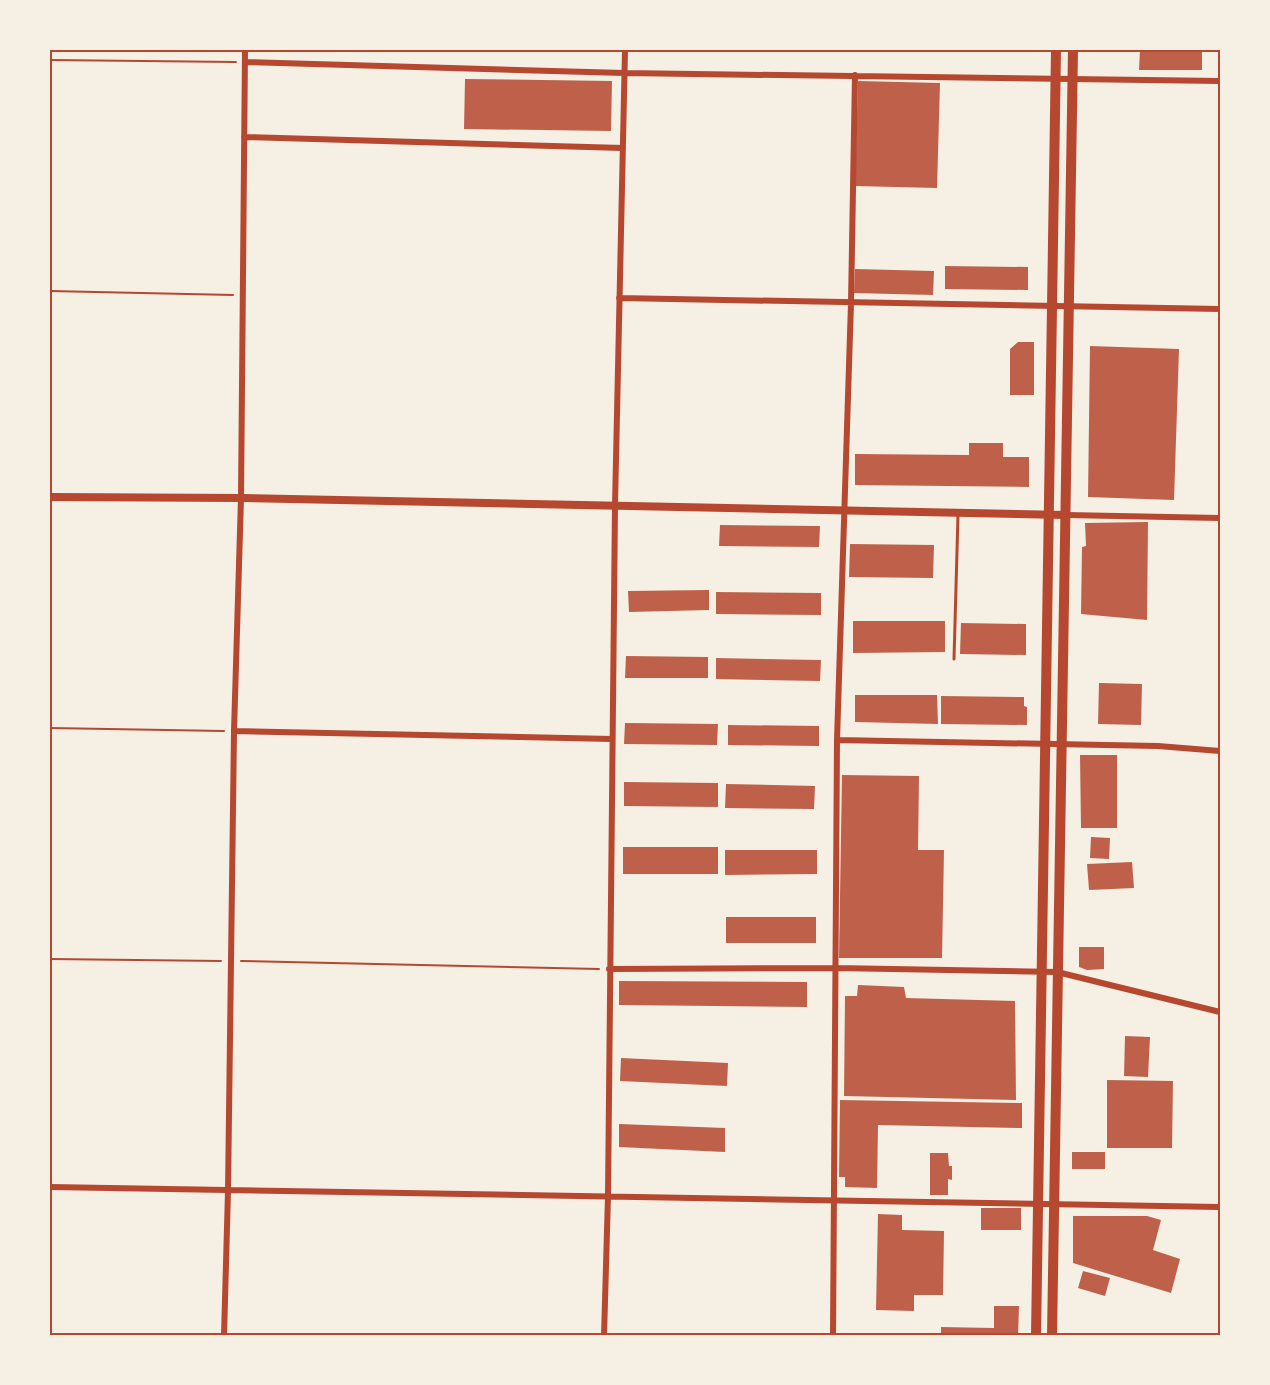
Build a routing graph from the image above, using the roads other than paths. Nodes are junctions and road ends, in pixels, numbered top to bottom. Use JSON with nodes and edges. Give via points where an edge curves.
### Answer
{"nodes":[{"id":1,"x":245,"y":50,"type":"edge"},
{"id":2,"x":625,"y":50,"type":"edge"},
{"id":3,"x":1056,"y":50,"type":"edge"},
{"id":4,"x":1073,"y":50,"type":"edge"},
{"id":5,"x":245,"y":62,"type":"junction"},
{"id":6,"x":624,"y":73,"type":"junction"},
{"id":7,"x":855,"y":75,"type":"junction"},
{"id":8,"x":1055,"y":79,"type":"junction"},
{"id":9,"x":1073,"y":79,"type":"junction"},
{"id":10,"x":1221,"y":81,"type":"edge"},
{"id":11,"x":244,"y":137,"type":"junction"},
{"id":12,"x":623,"y":148,"type":"junction"},
{"id":13,"x":619,"y":298,"type":"junction"},
{"id":14,"x":851,"y":303,"type":"junction"},
{"id":15,"x":1052,"y":307,"type":"junction"},
{"id":16,"x":1069,"y":307,"type":"junction"},
{"id":17,"x":1221,"y":309,"type":"edge"},
{"id":18,"x":50,"y":497,"type":"edge"},
{"id":19,"x":241,"y":498,"type":"junction"},
{"id":20,"x":615,"y":505,"type":"junction"},
{"id":21,"x":843,"y":510,"type":"junction"},
{"id":22,"x":958,"y":513,"type":"junction"},
{"id":23,"x":1048,"y":515,"type":"junction"},
{"id":24,"x":1066,"y":515,"type":"junction"},
{"id":25,"x":1221,"y":518,"type":"edge"},
{"id":26,"x":954,"y":659,"type":"dead end"},
{"id":27,"x":234,"y":731,"type":"junction"},
{"id":28,"x":612,"y":739,"type":"junction"},
{"id":29,"x":837,"y":740,"type":"junction"},
{"id":30,"x":1045,"y":744,"type":"junction"},
{"id":31,"x":1063,"y":744,"type":"junction"},
{"id":32,"x":1221,"y":751,"type":"edge"},
{"id":33,"x":836,"y":968,"type":"junction"},
{"id":34,"x":609,"y":969,"type":"junction"},
{"id":35,"x":1041,"y":972,"type":"junction"},
{"id":36,"x":1057,"y":972,"type":"junction"},
{"id":37,"x":1221,"y":1012,"type":"edge"},
{"id":38,"x":50,"y":1187,"type":"edge"},
{"id":39,"x":228,"y":1191,"type":"junction"},
{"id":40,"x":608,"y":1196,"type":"junction"},
{"id":41,"x":834,"y":1201,"type":"junction"},
{"id":42,"x":1038,"y":1204,"type":"junction"},
{"id":43,"x":1054,"y":1205,"type":"junction"},
{"id":44,"x":1221,"y":1207,"type":"edge"},
{"id":45,"x":224,"y":1335,"type":"edge"},
{"id":46,"x":604,"y":1335,"type":"edge"},
{"id":47,"x":833,"y":1335,"type":"edge"},
{"id":48,"x":1036,"y":1335,"type":"edge"},
{"id":49,"x":1052,"y":1335,"type":"edge"}],
"edges":[{"from":1,"to":5,"type":"street"},
{"from":2,"to":6,"type":"street"},
{"from":3,"to":8,"type":"highway"},
{"from":4,"to":9,"type":"highway"},
{"from":5,"to":6,"type":"street"},
{"from":5,"to":11,"type":"street"},
{"from":6,"to":7,"type":"street"},
{"from":6,"to":12,"type":"street"},
{"from":7,"to":8,"type":"street"},
{"from":7,"to":14,"type":"street"},
{"from":8,"to":9,"type":"street"},
{"from":8,"to":15,"type":"highway"},
{"from":9,"to":10,"type":"street"},
{"from":9,"to":16,"type":"highway"},
{"from":11,"to":12,"type":"street"},
{"from":11,"to":19,"type":"street"},
{"from":12,"to":13,"type":"street"},
{"from":13,"to":14,"type":"street"},
{"from":13,"to":20,"type":"street"},
{"from":14,"to":15,"type":"street"},
{"from":14,"to":21,"type":"street"},
{"from":15,"to":16,"type":"street"},
{"from":15,"to":23,"type":"highway"},
{"from":16,"to":17,"type":"street"},
{"from":16,"to":24,"type":"highway"},
{"from":18,"to":19,"type":"street"},
{"from":19,"to":20,"type":"street"},
{"from":19,"to":27,"type":"street"},
{"from":20,"to":21,"type":"street"},
{"from":20,"to":28,"type":"street"},
{"from":21,"to":22,"type":"street"},
{"from":21,"to":29,"type":"street"},
{"from":22,"to":23,"type":"street"},
{"from":22,"to":26,"type":"lane"},
{"from":23,"to":24,"type":"street"},
{"from":23,"to":30,"type":"highway"},
{"from":24,"to":25,"type":"street"},
{"from":24,"to":31,"type":"highway"},
{"from":27,"to":28,"type":"street"},
{"from":27,"to":39,"type":"street"},
{"from":28,"to":34,"type":"street"},
{"from":29,"to":30,"type":"street"},
{"from":29,"to":33,"type":"street"},
{"from":30,"to":31,"type":"street"},
{"from":30,"to":35,"type":"highway"},
{"from":31,"to":32,"type":"street"},
{"from":31,"to":36,"type":"highway"},
{"from":33,"to":34,"type":"street"},
{"from":33,"to":35,"type":"street"},
{"from":33,"to":41,"type":"street"},
{"from":34,"to":40,"type":"street"},
{"from":35,"to":36,"type":"street"},
{"from":35,"to":42,"type":"highway"},
{"from":36,"to":37,"type":"street"},
{"from":36,"to":43,"type":"highway"},
{"from":38,"to":39,"type":"street"},
{"from":39,"to":40,"type":"street"},
{"from":39,"to":45,"type":"street"},
{"from":40,"to":41,"type":"street"},
{"from":40,"to":46,"type":"street"},
{"from":41,"to":42,"type":"street"},
{"from":41,"to":47,"type":"street"},
{"from":42,"to":43,"type":"street"},
{"from":42,"to":48,"type":"highway"},
{"from":43,"to":44,"type":"street"},
{"from":43,"to":49,"type":"highway"}]}
